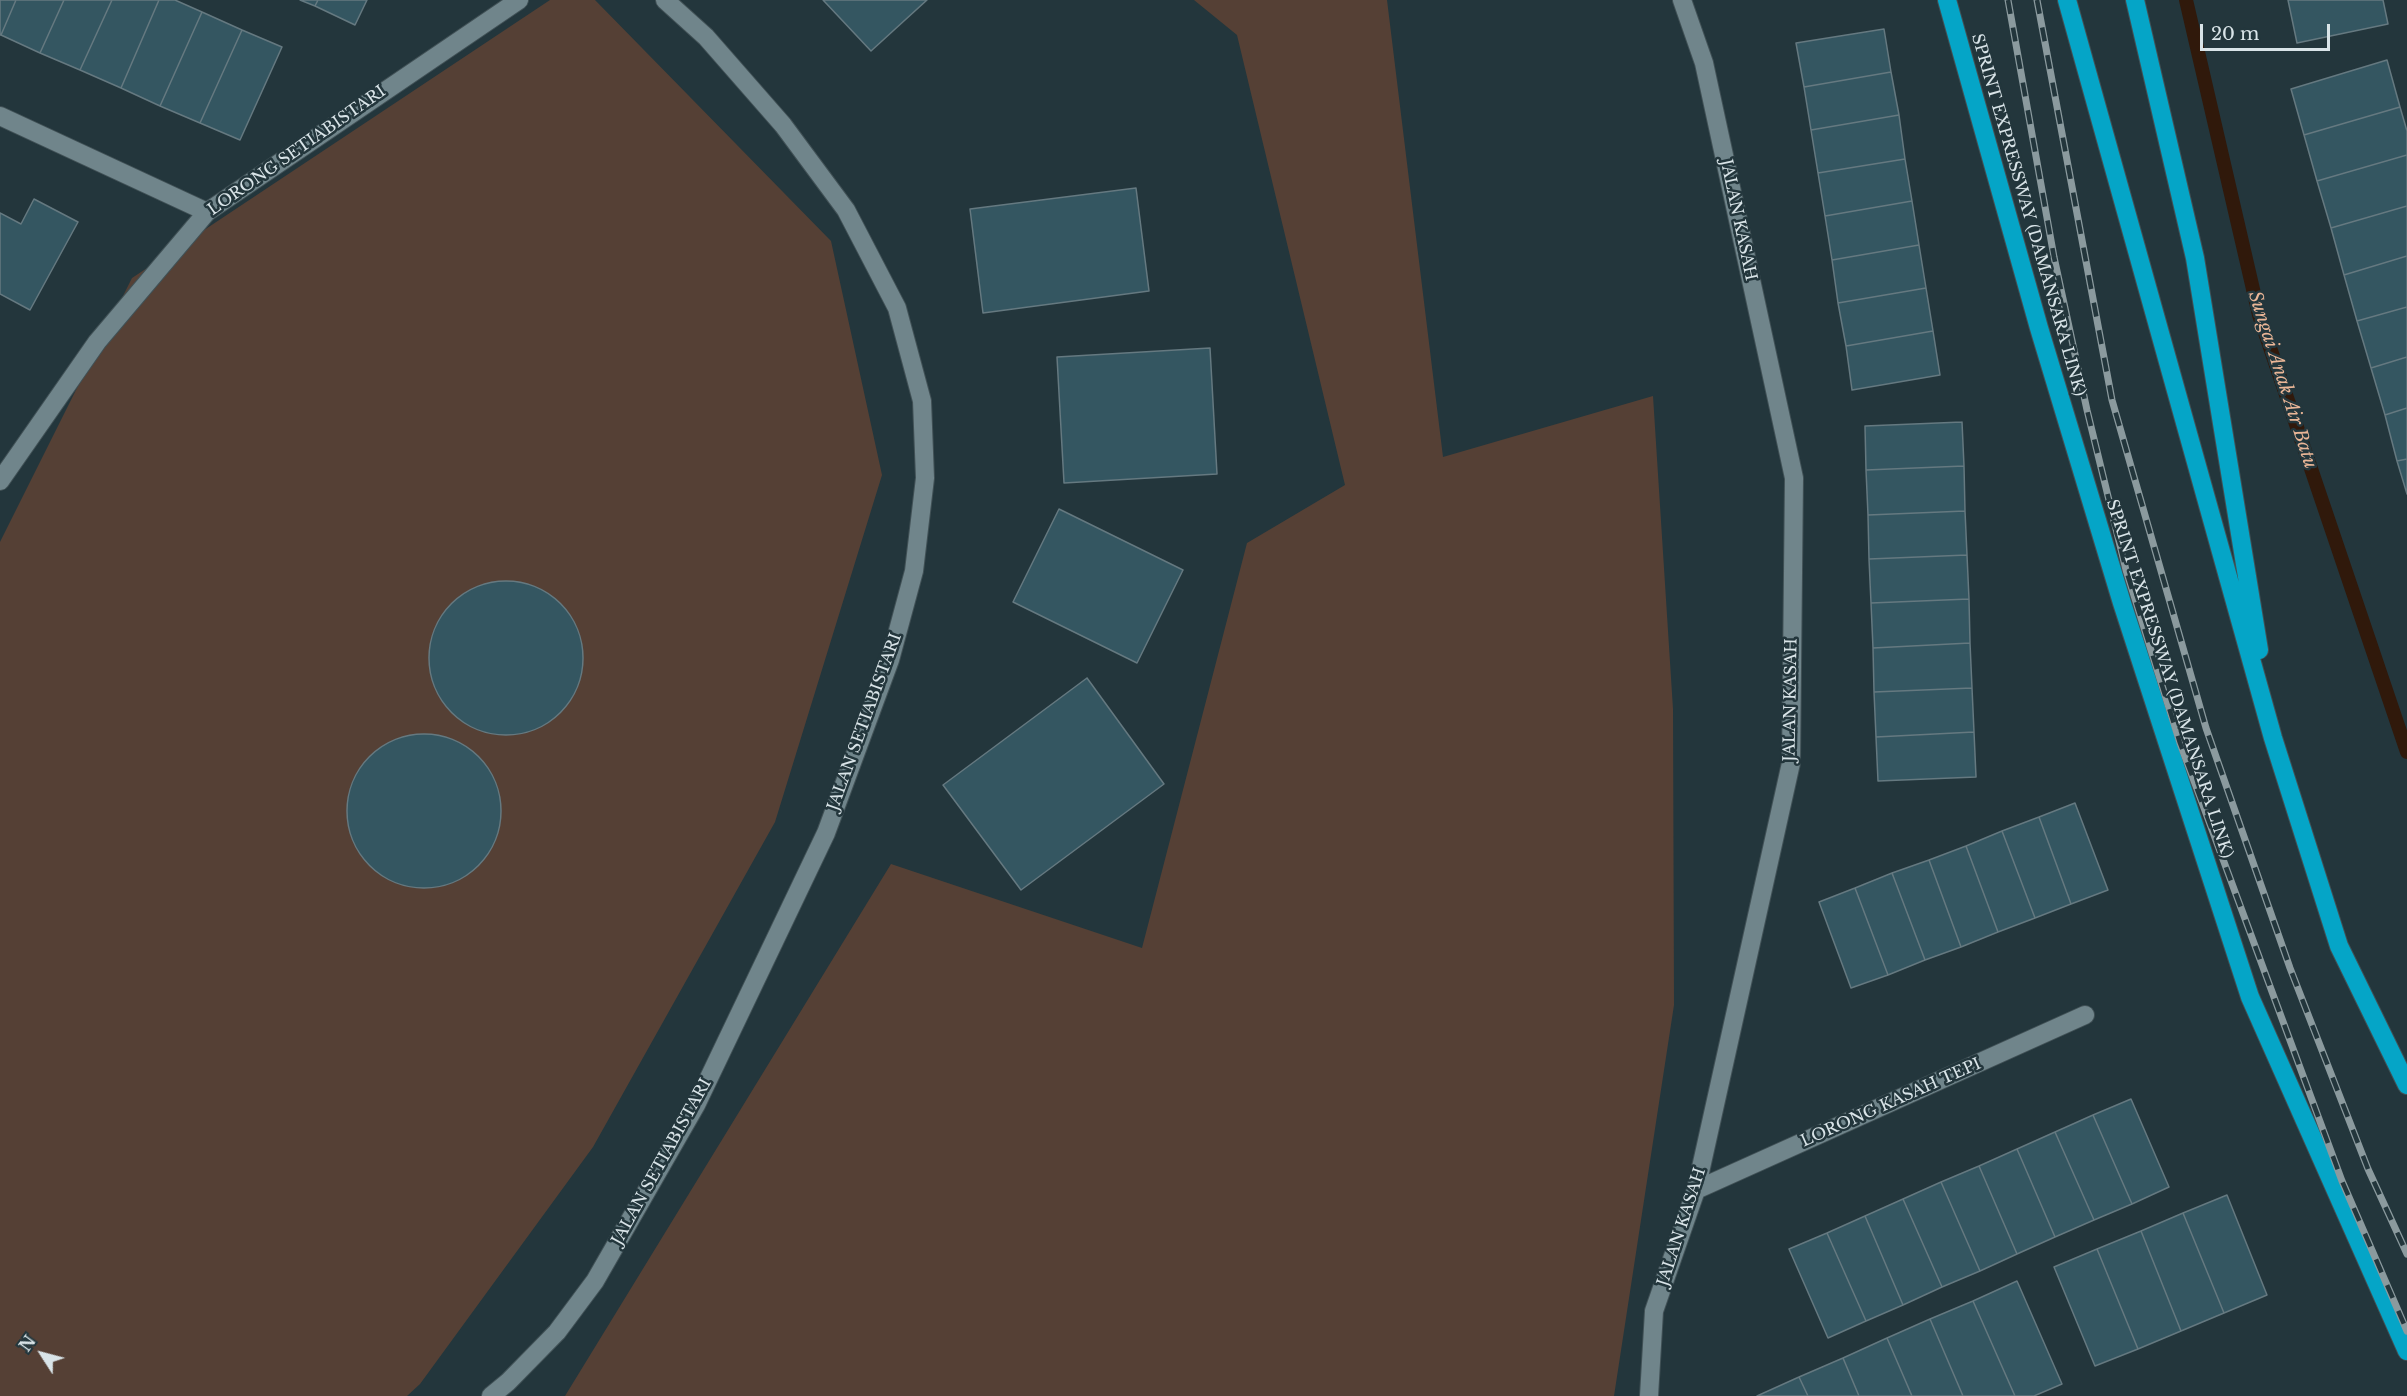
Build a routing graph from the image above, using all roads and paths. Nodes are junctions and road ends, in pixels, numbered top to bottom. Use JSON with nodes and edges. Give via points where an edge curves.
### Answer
{"nodes":[{"id":1,"x":519,"y":0,"type":"edge"},
{"id":2,"x":665,"y":0,"type":"edge"},
{"id":3,"x":1682,"y":0,"type":"edge"},
{"id":4,"x":1947,"y":0,"type":"edge"},
{"id":5,"x":2067,"y":0,"type":"edge"},
{"id":6,"x":2135,"y":0,"type":"edge"},
{"id":7,"x":0,"y":116,"type":"edge"},
{"id":8,"x":207,"y":212,"type":"junction"},
{"id":9,"x":0,"y":481,"type":"edge"},
{"id":10,"x":2273,"y":738,"type":"junction"},
{"id":11,"x":2085,"y":1015,"type":"dead end"},
{"id":12,"x":2407,"y":1085,"type":"edge"},
{"id":13,"x":1696,"y":1190,"type":"junction"},
{"id":14,"x":2407,"y":1351,"type":"edge"},
{"id":15,"x":491,"y":1396,"type":"edge"},
{"id":16,"x":1649,"y":1396,"type":"edge"}],
"edges":[{"from":1,"to":8,"type":"street","name":"LORONG SETIABISTARI"},
{"from":2,"to":15,"type":"street","name":"JALAN SETIABISTARI","via":[[706,37],[783,125],[846,210],[897,308],[922,401],[925,478],[914,572],[890,660],[826,833],[696,1105],[595,1281],[557,1332]]},
{"from":3,"to":13,"type":"street","name":"JALAN KASAH","via":[[1704,63],[1794,478],[1791,763]]},
{"from":4,"to":14,"type":"highway","name":"SPRINT EXPRESSWAY (DAMANSARA LINK)","via":[[2039,328],[2122,603],[2250,997]]},
{"from":5,"to":10,"type":"highway"},
{"from":6,"to":10,"type":"highway","via":[[2195,258]]},
{"from":7,"to":8,"type":"street"},
{"from":8,"to":9,"type":"street","name":"LORONG SETIABISTARI","via":[[97,342]]},
{"from":10,"to":12,"type":"highway","via":[[2339,946]]},
{"from":11,"to":13,"type":"street","name":"LORONG KASAH TEPI"},
{"from":13,"to":16,"type":"street","name":"JALAN KASAH","via":[[1654,1311]]}]}
